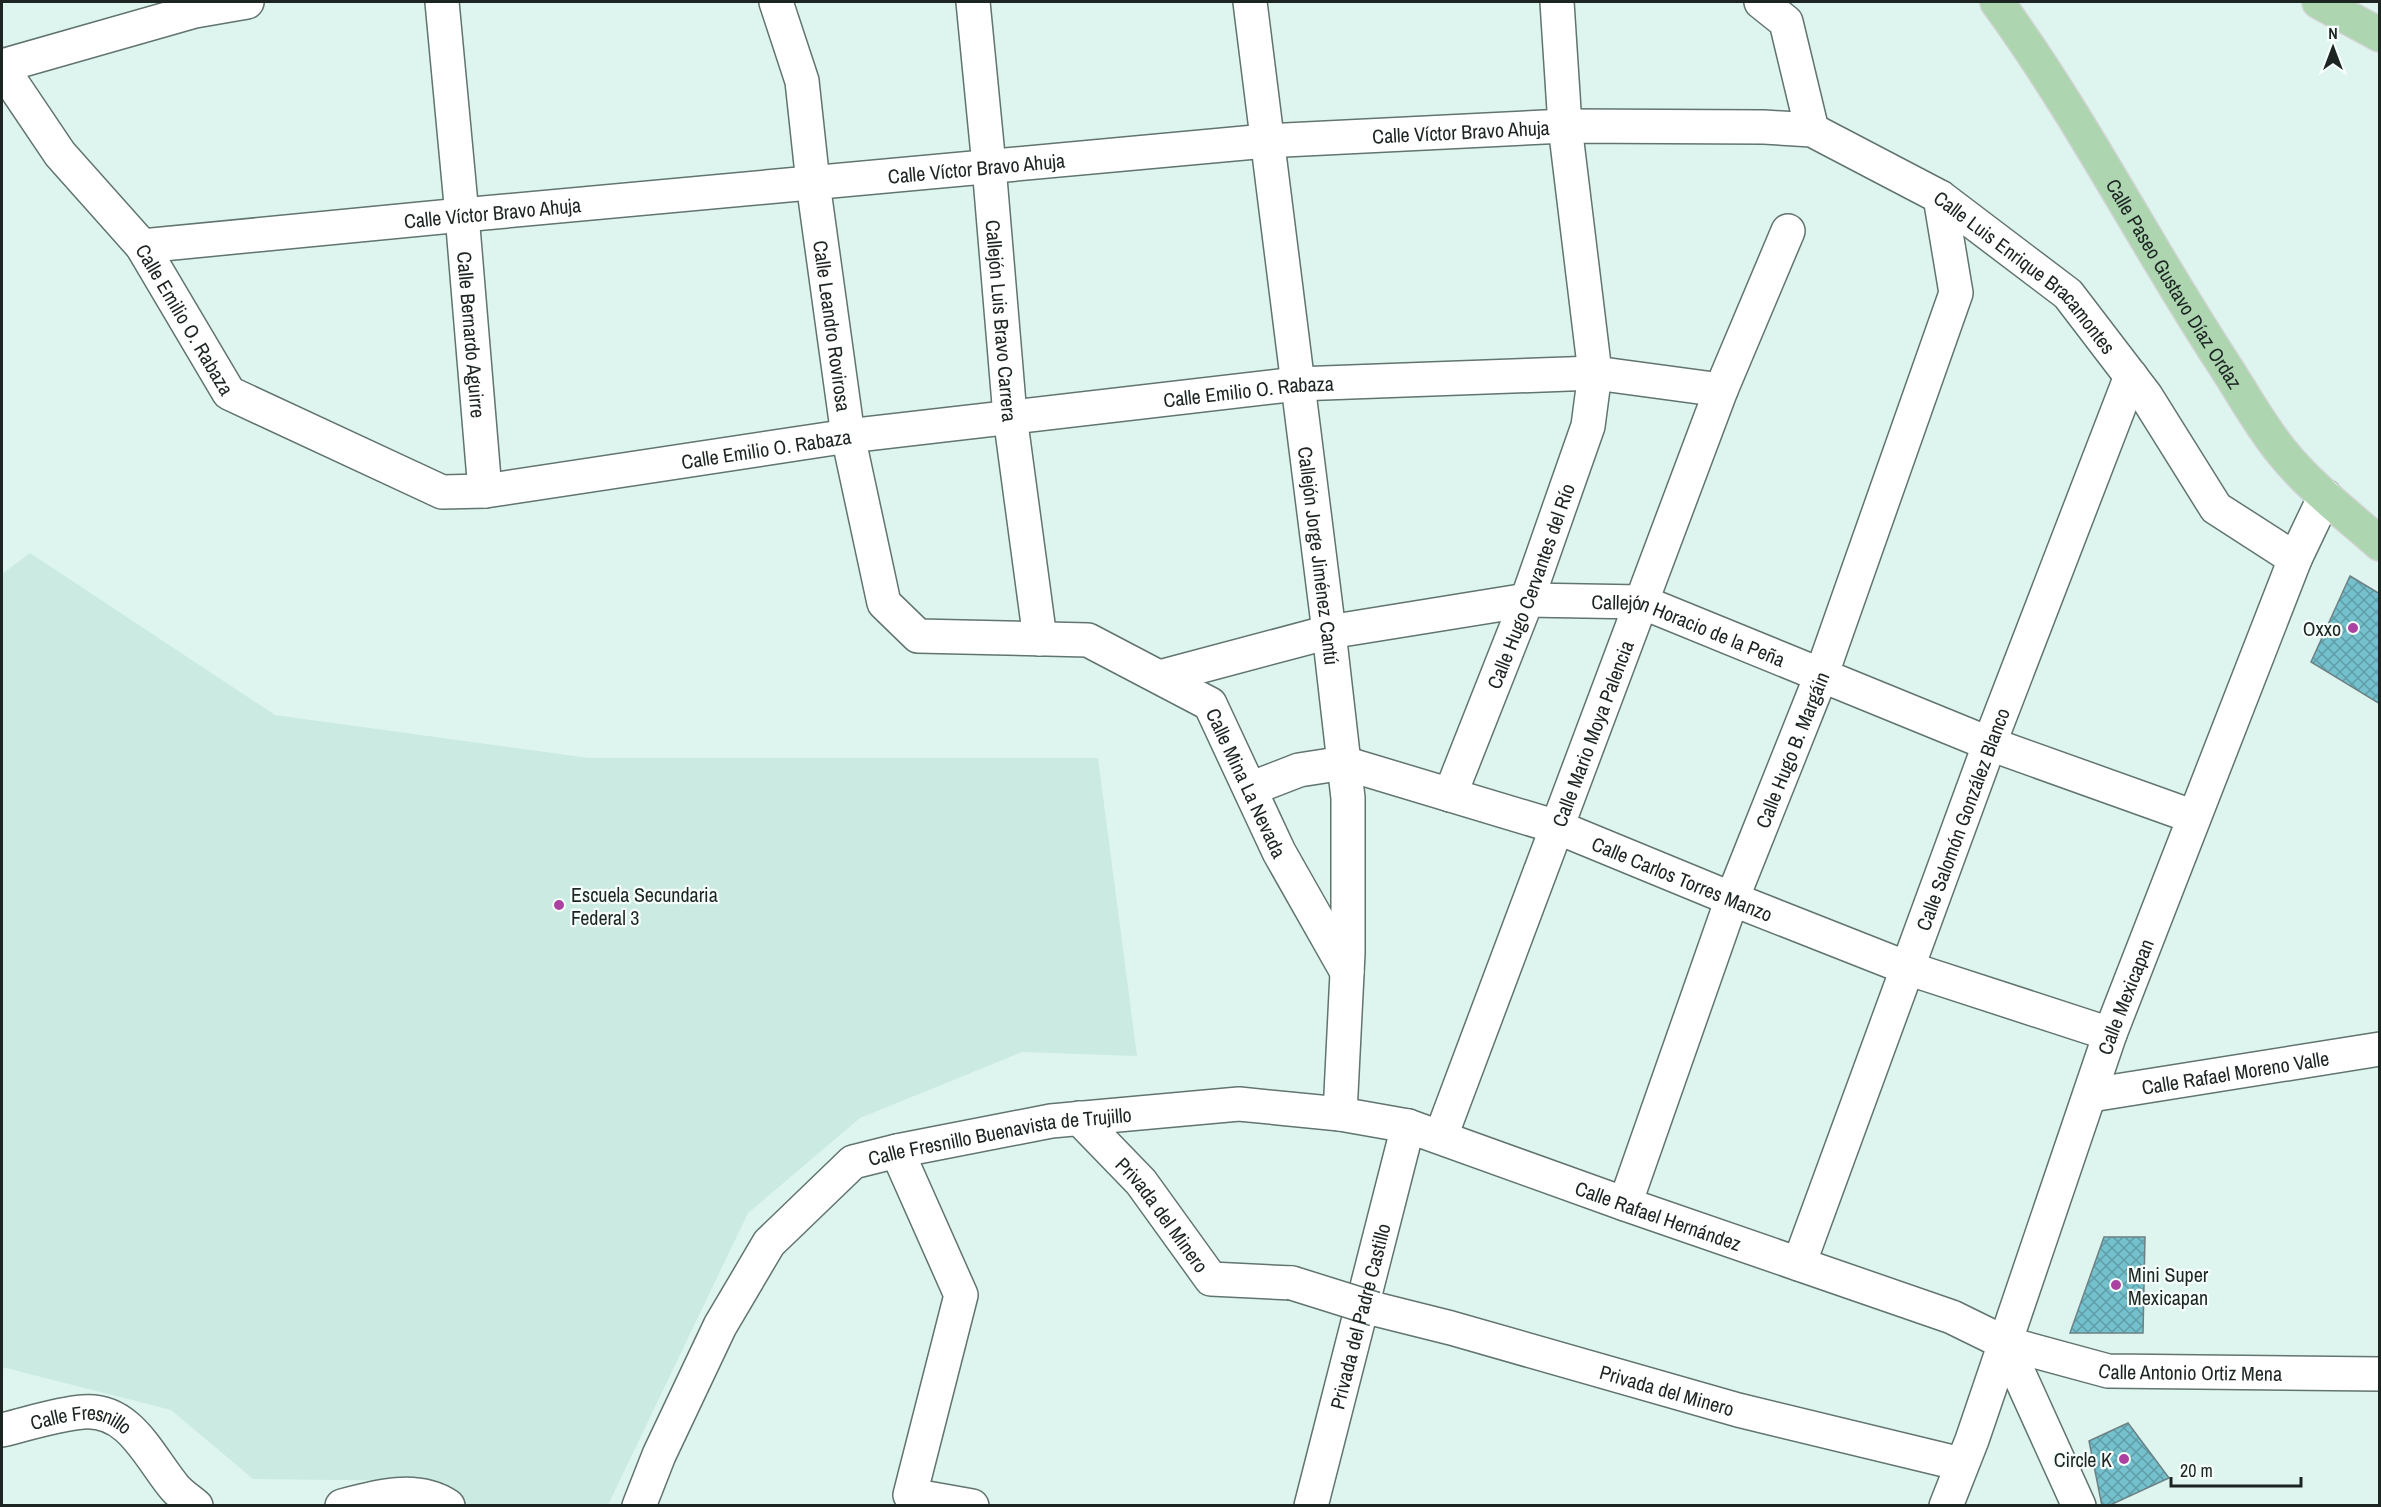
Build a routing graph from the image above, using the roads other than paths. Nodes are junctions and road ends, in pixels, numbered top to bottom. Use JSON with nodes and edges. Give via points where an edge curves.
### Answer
{"nodes":[{"id":1,"x":247,"y":2,"type":"edge"},
{"id":2,"x":442,"y":2,"type":"edge"},
{"id":3,"x":776,"y":2,"type":"edge"},
{"id":4,"x":973,"y":2,"type":"edge"},
{"id":5,"x":1250,"y":2,"type":"edge"},
{"id":6,"x":1557,"y":2,"type":"edge"},
{"id":7,"x":1761,"y":2,"type":"edge"},
{"id":8,"x":1997,"y":2,"type":"edge"},
{"id":9,"x":2319,"y":2,"type":"edge"},
{"id":10,"x":2379,"y":35,"type":"edge"},
{"id":11,"x":2,"y":67,"type":"edge"},
{"id":12,"x":1565,"y":126,"type":"junction"},
{"id":13,"x":1812,"y":130,"type":"junction"},
{"id":14,"x":1266,"y":141,"type":"junction"},
{"id":15,"x":989,"y":166,"type":"junction"},
{"id":16,"x":813,"y":183,"type":"junction"},
{"id":17,"x":1940,"y":197,"type":"junction"},
{"id":18,"x":462,"y":215,"type":"junction"},
{"id":19,"x":1788,"y":231,"type":"dead end"},
{"id":20,"x":142,"y":246,"type":"junction"},
{"id":21,"x":1594,"y":373,"type":"junction"},
{"id":22,"x":2131,"y":376,"type":"junction"},
{"id":23,"x":1297,"y":384,"type":"junction"},
{"id":24,"x":1721,"y":390,"type":"junction"},
{"id":25,"x":1010,"y":416,"type":"junction"},
{"id":26,"x":848,"y":436,"type":"junction"},
{"id":27,"x":484,"y":491,"type":"junction"},
{"id":28,"x":2325,"y":496,"type":"junction"},
{"id":29,"x":2379,"y":544,"type":"edge"},
{"id":30,"x":2295,"y":559,"type":"junction"},
{"id":31,"x":1527,"y":600,"type":"junction"},
{"id":32,"x":1642,"y":602,"type":"junction"},
{"id":33,"x":1329,"y":632,"type":"junction"},
{"id":34,"x":918,"y":636,"type":"joint"},
{"id":35,"x":1040,"y":639,"type":"junction"},
{"id":36,"x":1821,"y":676,"type":"junction"},
{"id":37,"x":1160,"y":677,"type":"junction"},
{"id":38,"x":1990,"y":744,"type":"junction"},
{"id":39,"x":1344,"y":764,"type":"junction"},
{"id":40,"x":1250,"y":789,"type":"junction"},
{"id":41,"x":1450,"y":795,"type":"junction"},
{"id":42,"x":2194,"y":817,"type":"junction"},
{"id":43,"x":1557,"y":826,"type":"junction"},
{"id":44,"x":1732,"y":899,"type":"junction"},
{"id":45,"x":1907,"y":968,"type":"junction"},
{"id":46,"x":1347,"y":972,"type":"junction"},
{"id":47,"x":2110,"y":1034,"type":"junction"},
{"id":48,"x":2379,"y":1049,"type":"edge"},
{"id":49,"x":2091,"y":1095,"type":"junction"},
{"id":50,"x":1305,"y":1110,"type":"joint"},
{"id":51,"x":1340,"y":1114,"type":"junction"},
{"id":52,"x":1079,"y":1118,"type":"junction"},
{"id":53,"x":1408,"y":1126,"type":"junction"},
{"id":54,"x":1441,"y":1136,"type":"junction"},
{"id":55,"x":897,"y":1151,"type":"junction"},
{"id":56,"x":1625,"y":1204,"type":"junction"},
{"id":57,"x":1799,"y":1264,"type":"junction"},
{"id":58,"x":2005,"y":1343,"type":"junction"},
{"id":59,"x":2379,"y":1374,"type":"edge"},
{"id":60,"x":2,"y":1430,"type":"edge"},
{"id":61,"x":1961,"y":1464,"type":"junction"},
{"id":62,"x":196,"y":1506,"type":"edge"},
{"id":63,"x":342,"y":1506,"type":"edge"},
{"id":64,"x":448,"y":1506,"type":"edge"},
{"id":65,"x":639,"y":1506,"type":"edge"},
{"id":66,"x":972,"y":1506,"type":"edge"},
{"id":67,"x":1311,"y":1506,"type":"edge"},
{"id":68,"x":1946,"y":1506,"type":"edge"},
{"id":69,"x":2079,"y":1506,"type":"edge"}],
"edges":[{"from":1,"to":11,"type":"street","via":[[195,11]]},
{"from":2,"to":18,"type":"street","name":"Calle Bernardo Aguirre"},
{"from":3,"to":16,"type":"street","name":"Calle Leandro Rovirosa","via":[[802,81]]},
{"from":4,"to":15,"type":"street","name":"Callejón Luis Bravo Carrera"},
{"from":5,"to":14,"type":"street","name":"Callejón Jorge Jiménez Cantú"},
{"from":6,"to":12,"type":"street","name":"Calle Hugo Cervantes del Río"},
{"from":7,"to":13,"type":"street","via":[[1786,22]]},
{"from":8,"to":28,"type":"main road","name":"Calle Paseo Gustavo Díaz Ordaz","via":[[2078,124],[2177,294],[2280,450]]},
{"from":9,"to":10,"type":"main road"},
{"from":11,"to":20,"type":"street","name":"Calle Emilio O. Rabaza","via":[[60,154]]},
{"from":12,"to":13,"type":"street","name":"Calle Víctor Bravo Ahuja"},
{"from":12,"to":14,"type":"street","name":"Calle Víctor Bravo Ahuja"},
{"from":12,"to":21,"type":"street","name":"Calle Hugo Cervantes del Río"},
{"from":13,"to":17,"type":"street","name":"Calle Luis Enrique Bracamontes"},
{"from":14,"to":15,"type":"street","name":"Calle Víctor Bravo Ahuja"},
{"from":14,"to":23,"type":"street","name":"Callejón Jorge Jiménez Cantú"},
{"from":15,"to":16,"type":"street","name":"Calle Víctor Bravo Ahuja"},
{"from":15,"to":25,"type":"street","name":"Callejón Luis Bravo Carrera"},
{"from":16,"to":18,"type":"street","name":"Calle Víctor Bravo Ahuja"},
{"from":16,"to":26,"type":"street","name":"Calle Leandro Rovirosa"},
{"from":17,"to":22,"type":"street","name":"Calle Luis Enrique Bracamontes","via":[[2068,294]]},
{"from":17,"to":36,"type":"street","name":"Calle Hugo B. Margáin","via":[[1956,293]]},
{"from":18,"to":20,"type":"street","name":"Calle Víctor Bravo Ahuja"},
{"from":18,"to":27,"type":"street","name":"Calle Bernardo Aguirre"},
{"from":19,"to":24,"type":"street","name":"Calle Mario Moya Palencia"},
{"from":20,"to":27,"type":"street","name":"Calle Emilio O. Rabaza","via":[[229,393],[442,492]]},
{"from":21,"to":23,"type":"street","name":"Calle Emilio O. Rabaza"},
{"from":21,"to":24,"type":"street","name":"Calle Emilio O. Rabaza"},
{"from":21,"to":31,"type":"street","name":"Calle Hugo Cervantes del Río","via":[[1588,426]]},
{"from":22,"to":30,"type":"street","name":"Calle Luis Enrique Bracamontes","via":[[2216,508]]},
{"from":22,"to":38,"type":"street","name":"Calle Salomón González Blanco"},
{"from":23,"to":25,"type":"street","name":"Calle Emilio O. Rabaza"},
{"from":23,"to":33,"type":"street","name":"Callejón Jorge Jiménez Cantú"},
{"from":24,"to":32,"type":"street","name":"Calle Mario Moya Palencia"},
{"from":25,"to":26,"type":"street","name":"Calle Emilio O. Rabaza"},
{"from":25,"to":35,"type":"street","name":"Callejón Luis Bravo Carrera"},
{"from":26,"to":27,"type":"street","name":"Calle Emilio O. Rabaza"},
{"from":26,"to":34,"type":"street","name":"Calle Leandro Rovirosa","via":[[884,603]]},
{"from":28,"to":29,"type":"main road","name":"Calle Paseo Gustavo Díaz Ordaz"},
{"from":28,"to":30,"type":"street","name":"Calle Mexicapan"},
{"from":30,"to":42,"type":"street","name":"Calle Mexicapan"},
{"from":31,"to":32,"type":"street","name":"Callejón Horacio de la Peña"},
{"from":31,"to":33,"type":"street","name":"Callejón Horacio de la Peña"},
{"from":31,"to":41,"type":"street","name":"Calle Hugo Cervantes del Río"},
{"from":32,"to":36,"type":"street","name":"Callejón Horacio de la Peña"},
{"from":32,"to":43,"type":"street","name":"Calle Mario Moya Palencia"},
{"from":33,"to":37,"type":"street","name":"Callejón Horacio de la Peña"},
{"from":33,"to":39,"type":"street","name":"Callejón Jorge Jiménez Cantú"},
{"from":34,"to":35,"type":"street","name":"Calle Mina La Nevada"},
{"from":35,"to":37,"type":"street","name":"Calle Mina La Nevada","via":[[1088,640]]},
{"from":36,"to":38,"type":"street","name":"Callejón Horacio de la Peña"},
{"from":36,"to":44,"type":"street","name":"Calle Hugo B. Margáin"},
{"from":37,"to":40,"type":"street","name":"Calle Mina La Nevada","via":[[1210,704]]},
{"from":38,"to":42,"type":"street","name":"Callejón Horacio de la Peña"},
{"from":38,"to":45,"type":"street","name":"Calle Salomón González Blanco"},
{"from":39,"to":40,"type":"street","name":"Calle Carlos Torres Manzo","via":[[1299,770]]},
{"from":39,"to":41,"type":"street","name":"Calle Carlos Torres Manzo"},
{"from":39,"to":46,"type":"street","name":"Callejón Jorge Jiménez Cantú","via":[[1348,798]]},
{"from":40,"to":46,"type":"street","name":"Calle Mina La Nevada","via":[[1279,852]]},
{"from":41,"to":43,"type":"street","name":"Calle Carlos Torres Manzo"},
{"from":42,"to":47,"type":"street","name":"Calle Mexicapan"},
{"from":43,"to":44,"type":"street","name":"Calle Carlos Torres Manzo"},
{"from":43,"to":54,"type":"street","name":"Calle Mario Moya Palencia"},
{"from":44,"to":45,"type":"street","name":"Calle Carlos Torres Manzo"},
{"from":44,"to":56,"type":"street","name":"Calle Hugo B. Margáin"},
{"from":45,"to":47,"type":"street","name":"Calle Carlos Torres Manzo"},
{"from":45,"to":57,"type":"street","name":"Calle Salomón González Blanco"},
{"from":46,"to":51,"type":"street","name":"Callejón Jorge Jiménez Cantú"},
{"from":47,"to":49,"type":"street","name":"Calle Mexicapan"},
{"from":48,"to":49,"type":"street","name":"Calle Rafael Moreno Valle"},
{"from":49,"to":58,"type":"street","name":"Calle Mexicapan"},
{"from":50,"to":51,"type":"street","name":"Calle Rafael Hernández"},
{"from":50,"to":52,"type":"street","name":"Calle Fresnillo Buenavista de Trujillo","via":[[1239,1104]]},
{"from":51,"to":53,"type":"street","name":"Calle Rafael Hernández"},
{"from":52,"to":55,"type":"street","name":"Calle Fresnillo Buenavista de Trujillo"},
{"from":52,"to":61,"type":"street","name":"Privada del Minero","bridge":true,"via":[[1141,1182],[1211,1279],[1292,1283],[1375,1310],[1738,1410]]},
{"from":53,"to":54,"type":"street","name":"Calle Rafael Hernández"},
{"from":53,"to":67,"type":"street","name":"Privada del Padre Castillo"},
{"from":54,"to":56,"type":"street","name":"Calle Rafael Hernández"},
{"from":55,"to":65,"type":"street","name":"Calle Fresnillo Buenavista de Trujillo","via":[[853,1162],[769,1243],[720,1326]]},
{"from":55,"to":66,"type":"street","via":[[961,1295],[910,1495]]},
{"from":56,"to":57,"type":"street","name":"Calle Rafael Hernández"},
{"from":57,"to":58,"type":"street","name":"Calle Rafael Hernández","via":[[1952,1317]]},
{"from":58,"to":59,"type":"street","name":"Calle Antonio Ortiz Mena","via":[[2108,1371]]},
{"from":58,"to":61,"type":"street","name":"Calle Mexicapan"},
{"from":58,"to":69,"type":"street"},
{"from":60,"to":62,"type":"street","name":"Calle Fresnillo","via":[[82,1412],[101,1412],[118,1418],[176,1489]]},
{"from":61,"to":68,"type":"street","name":"Calle Mexicapan"},
{"from":63,"to":64,"type":"street","via":[[392,1494],[434,1499]]}]}
